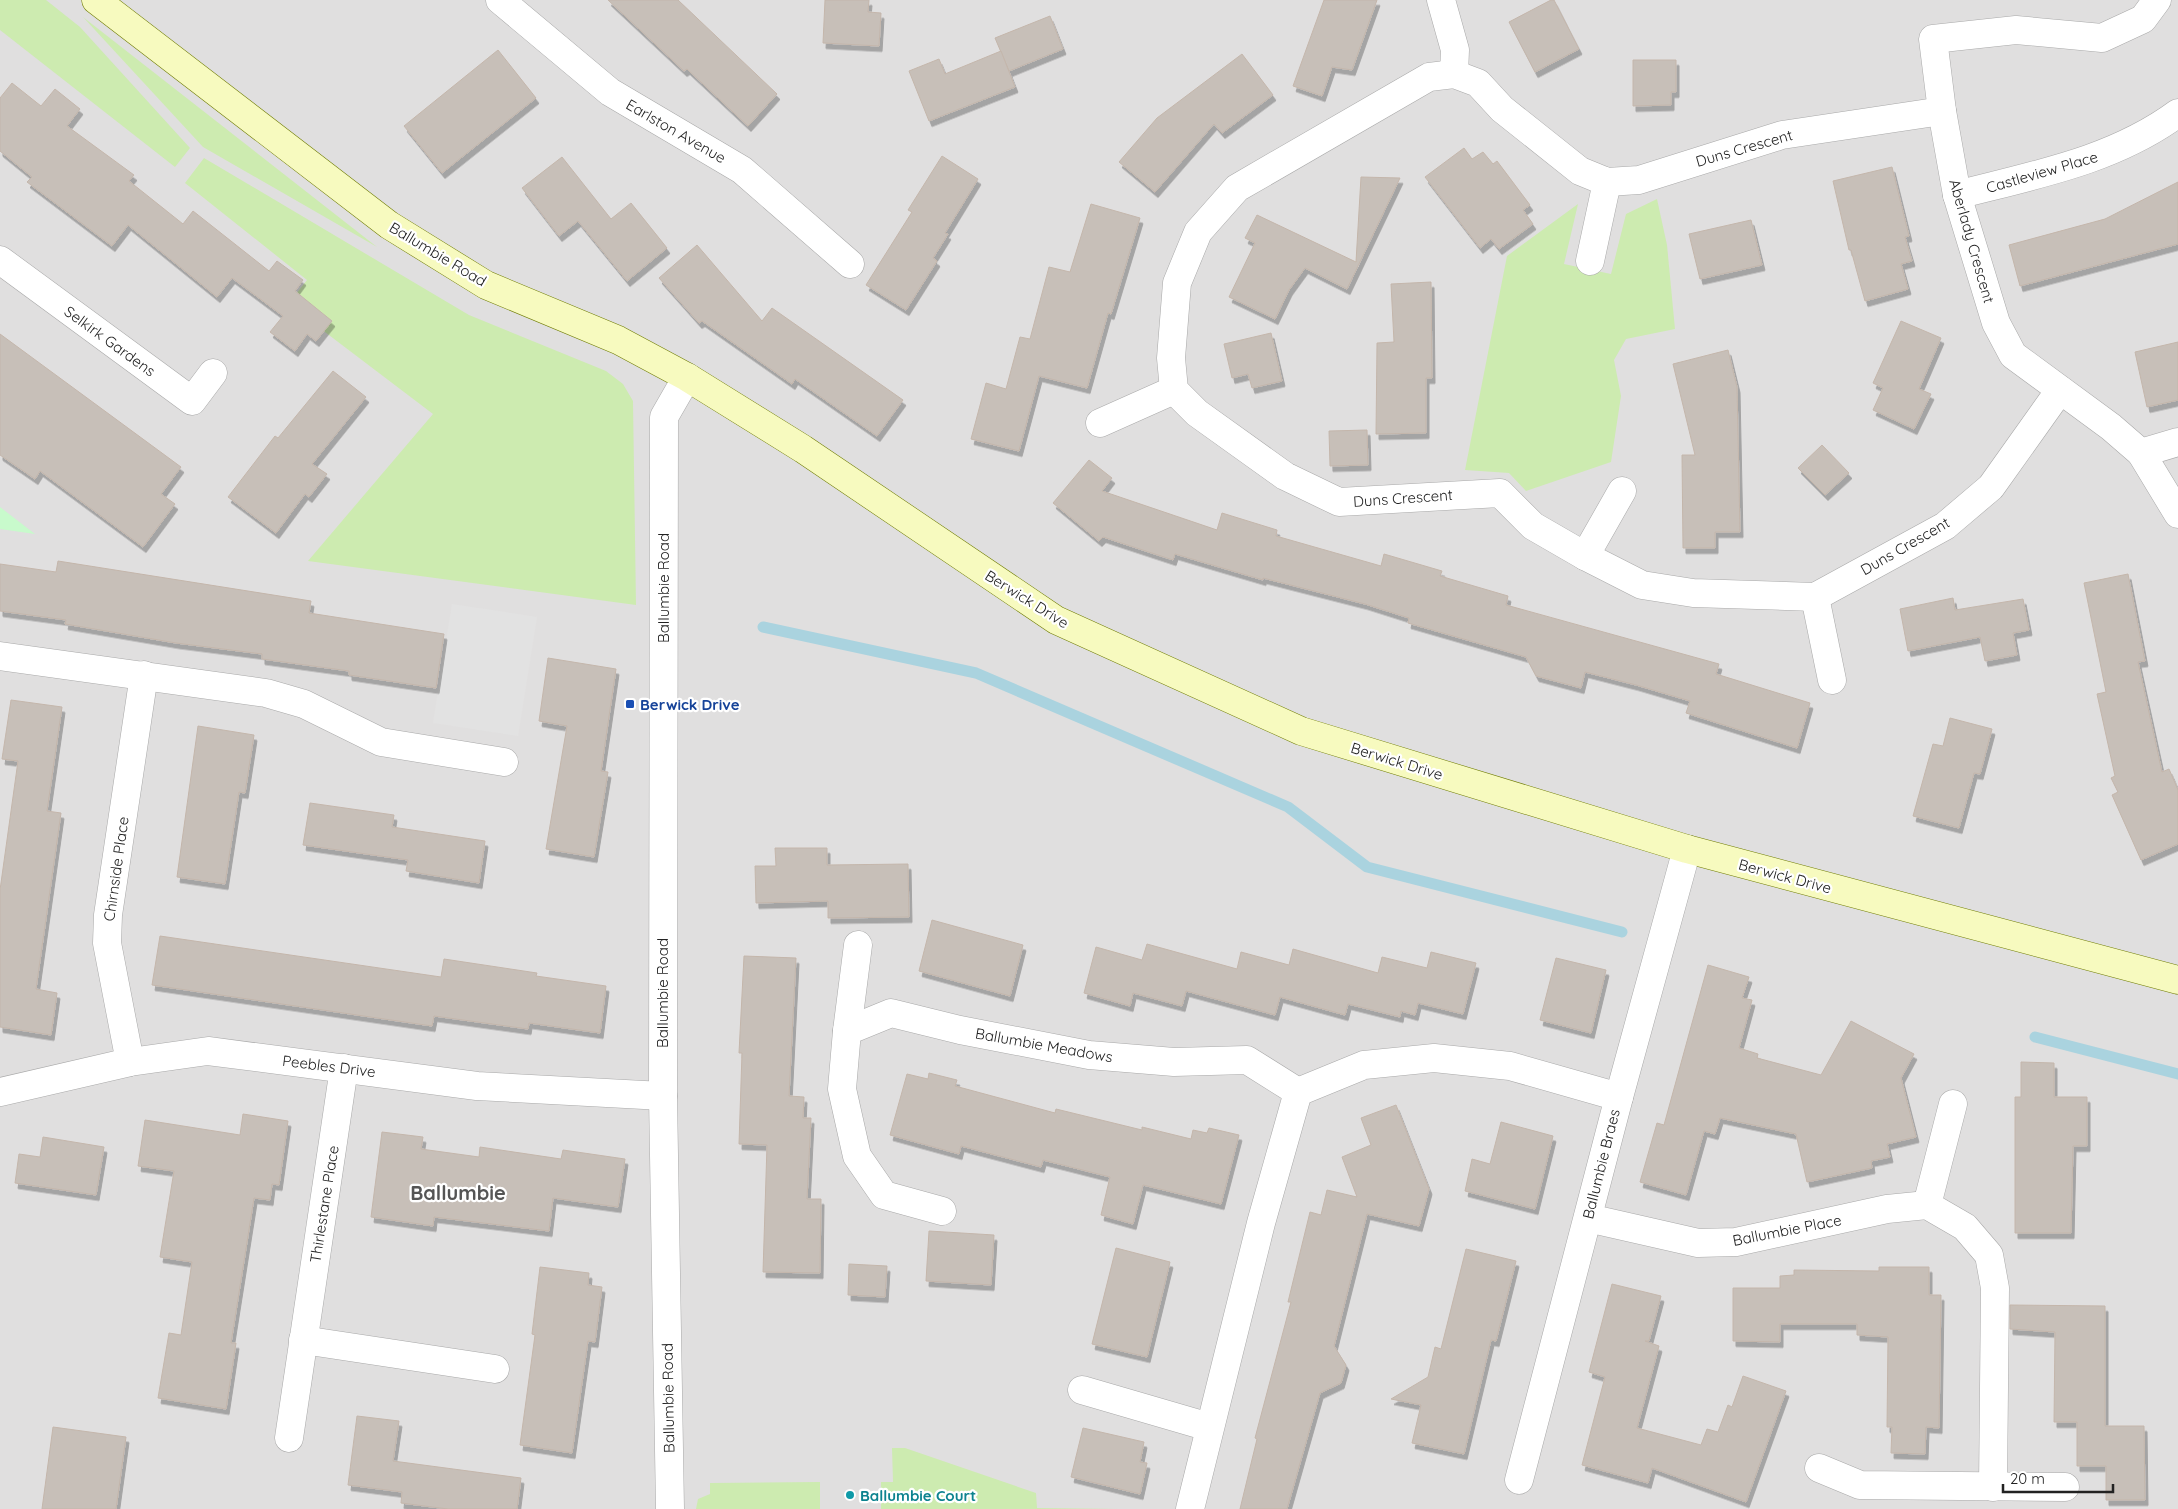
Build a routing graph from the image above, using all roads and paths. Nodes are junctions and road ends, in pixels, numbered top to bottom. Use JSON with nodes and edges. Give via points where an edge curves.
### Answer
{"nodes":[{"id":1,"x":96,"y":0,"type":"edge"},
{"id":2,"x":500,"y":0,"type":"edge"},
{"id":3,"x":1441,"y":0,"type":"edge"},
{"id":4,"x":2157,"y":0,"type":"edge"},
{"id":5,"x":1454,"y":74,"type":"junction"},
{"id":6,"x":1942,"y":111,"type":"junction"},
{"id":7,"x":2178,"y":113,"type":"edge"},
{"id":8,"x":1607,"y":182,"type":"junction"},
{"id":9,"x":1957,"y":195,"type":"junction"},
{"id":10,"x":0,"y":260,"type":"edge"},
{"id":11,"x":1590,"y":261,"type":"dead end"},
{"id":12,"x":850,"y":264,"type":"dead end"},
{"id":13,"x":213,"y":373,"type":"dead end"},
{"id":14,"x":687,"y":377,"type":"junction"},
{"id":15,"x":1174,"y":390,"type":"junction"},
{"id":16,"x":2060,"y":390,"type":"junction"},
{"id":17,"x":1100,"y":422,"type":"dead end"},
{"id":18,"x":2178,"y":442,"type":"edge"},
{"id":19,"x":2141,"y":453,"type":"junction"},
{"id":20,"x":1622,"y":492,"type":"dead end"},
{"id":21,"x":2178,"y":514,"type":"edge"},
{"id":22,"x":1586,"y":556,"type":"junction"},
{"id":23,"x":1815,"y":597,"type":"junction"},
{"id":24,"x":0,"y":656,"type":"edge"},
{"id":25,"x":144,"y":675,"type":"junction"},
{"id":26,"x":1832,"y":680,"type":"dead end"},
{"id":27,"x":504,"y":762,"type":"dead end"},
{"id":28,"x":1687,"y":850,"type":"junction"},
{"id":29,"x":858,"y":945,"type":"dead end"},
{"id":30,"x":2178,"y":980,"type":"edge"},
{"id":31,"x":847,"y":1031,"type":"junction"},
{"id":32,"x":130,"y":1062,"type":"junction"},
{"id":33,"x":344,"y":1068,"type":"junction"},
{"id":34,"x":0,"y":1092,"type":"edge"},
{"id":35,"x":1298,"y":1092,"type":"junction"},
{"id":36,"x":663,"y":1096,"type":"junction"},
{"id":37,"x":1619,"y":1097,"type":"junction"},
{"id":38,"x":1954,"y":1104,"type":"dead end"},
{"id":39,"x":1927,"y":1205,"type":"junction"},
{"id":40,"x":942,"y":1211,"type":"dead end"},
{"id":41,"x":1588,"y":1218,"type":"junction"},
{"id":42,"x":303,"y":1340,"type":"junction"},
{"id":43,"x":495,"y":1369,"type":"dead end"},
{"id":44,"x":1082,"y":1390,"type":"dead end"},
{"id":45,"x":1209,"y":1427,"type":"junction"},
{"id":46,"x":289,"y":1438,"type":"dead end"},
{"id":47,"x":1819,"y":1468,"type":"dead end"},
{"id":48,"x":1519,"y":1480,"type":"dead end"},
{"id":49,"x":1994,"y":1486,"type":"junction"},
{"id":50,"x":2065,"y":1487,"type":"dead end"},
{"id":51,"x":670,"y":1509,"type":"edge"},
{"id":52,"x":1190,"y":1509,"type":"edge"}],
"edges":[{"from":1,"to":14,"type":"street","name":"Ballumbie Road","via":[[389,225],[486,285],[618,340]]},
{"from":2,"to":12,"type":"street","name":"Earlston Avenue","via":[[610,92],[742,170]]},
{"from":3,"to":5,"type":"street","via":[[1455,50]]},
{"from":4,"to":6,"type":"street","name":"Aberlady Crescent","via":[[2143,19],[2102,38],[2016,30],[1933,39]]},
{"from":5,"to":8,"type":"street","name":"Duns Crescent","via":[[1478,83],[1502,109],[1580,171]]},
{"from":5,"to":15,"type":"street","name":"Duns Crescent","via":[[1428,77],[1237,188],[1198,232],[1177,283],[1171,358]]},
{"from":6,"to":8,"type":"street","name":"Duns Crescent","via":[[1782,134],[1639,180]]},
{"from":6,"to":9,"type":"street","name":"Aberlady Crescent"},
{"from":7,"to":9,"type":"street","name":"Castleview Place","via":[[2141,138],[2092,160]]},
{"from":8,"to":11,"type":"street"},
{"from":9,"to":16,"type":"street","name":"Aberlady Crescent","via":[[1996,324],[2013,355]]},
{"from":10,"to":13,"type":"street","name":"Selkirk Gardens","via":[[192,401]]},
{"from":14,"to":28,"type":"street","name":"Berwick Drive","via":[[803,449],[1056,620],[1302,731]]},
{"from":14,"to":36,"type":"street","name":"Ballumbie Road","via":[[664,416]]},
{"from":15,"to":17,"type":"street"},
{"from":15,"to":22,"type":"street","name":"Duns Crescent","via":[[1197,413],[1285,476],[1339,502],[1500,493],[1533,526]]},
{"from":16,"to":19,"type":"street","name":"Aberlady Crescent"},
{"from":16,"to":23,"type":"street","name":"Duns Crescent","via":[[1991,487],[1945,526]]},
{"from":18,"to":19,"type":"street"},
{"from":19,"to":21,"type":"street","name":"Aberlady Crescent"},
{"from":20,"to":22,"type":"street"},
{"from":22,"to":23,"type":"street","name":"Duns Crescent","via":[[1642,585],[1693,593]]},
{"from":23,"to":26,"type":"street"},
{"from":24,"to":25,"type":"street"},
{"from":25,"to":27,"type":"street","via":[[266,693],[304,704],[381,742]]},
{"from":25,"to":32,"type":"street","name":"Chirnside Place","via":[[108,915],[107,943]]},
{"from":28,"to":30,"type":"street","name":"Berwick Drive"},
{"from":28,"to":37,"type":"street","name":"Ballumbie Braes"},
{"from":29,"to":31,"type":"street"},
{"from":31,"to":35,"type":"street","name":"Ballumbie Meadows","via":[[891,1013],[1089,1055],[1174,1062],[1247,1060]]},
{"from":31,"to":40,"type":"street","via":[[842,1089],[857,1156],[884,1195]]},
{"from":32,"to":33,"type":"street","name":"Peebles Drive","via":[[208,1050]]},
{"from":32,"to":34,"type":"street","name":"Peebles Drive"},
{"from":33,"to":36,"type":"street","name":"Peebles Drive","via":[[477,1086]]},
{"from":33,"to":42,"type":"street","name":"Thirlestane Place"},
{"from":35,"to":37,"type":"street","via":[[1364,1065],[1434,1058],[1510,1066]]},
{"from":35,"to":45,"type":"street","via":[[1265,1206]]},
{"from":36,"to":51,"type":"street","name":"Ballumbie Road"},
{"from":37,"to":41,"type":"street","name":"Ballumbie Braes"},
{"from":38,"to":39,"type":"street"},
{"from":39,"to":41,"type":"street","name":"Ballumbie Place","via":[[1888,1209],[1736,1242],[1698,1243]]},
{"from":39,"to":49,"type":"street","via":[[1965,1227],[1989,1255],[1995,1288]]},
{"from":41,"to":48,"type":"street","name":"Ballumbie Braes"},
{"from":42,"to":43,"type":"street"},
{"from":42,"to":46,"type":"street","name":"Thirlestane Place"},
{"from":44,"to":45,"type":"street"},
{"from":45,"to":52,"type":"street"},
{"from":47,"to":49,"type":"street","via":[[1860,1485]]},
{"from":49,"to":50,"type":"street"}]}
